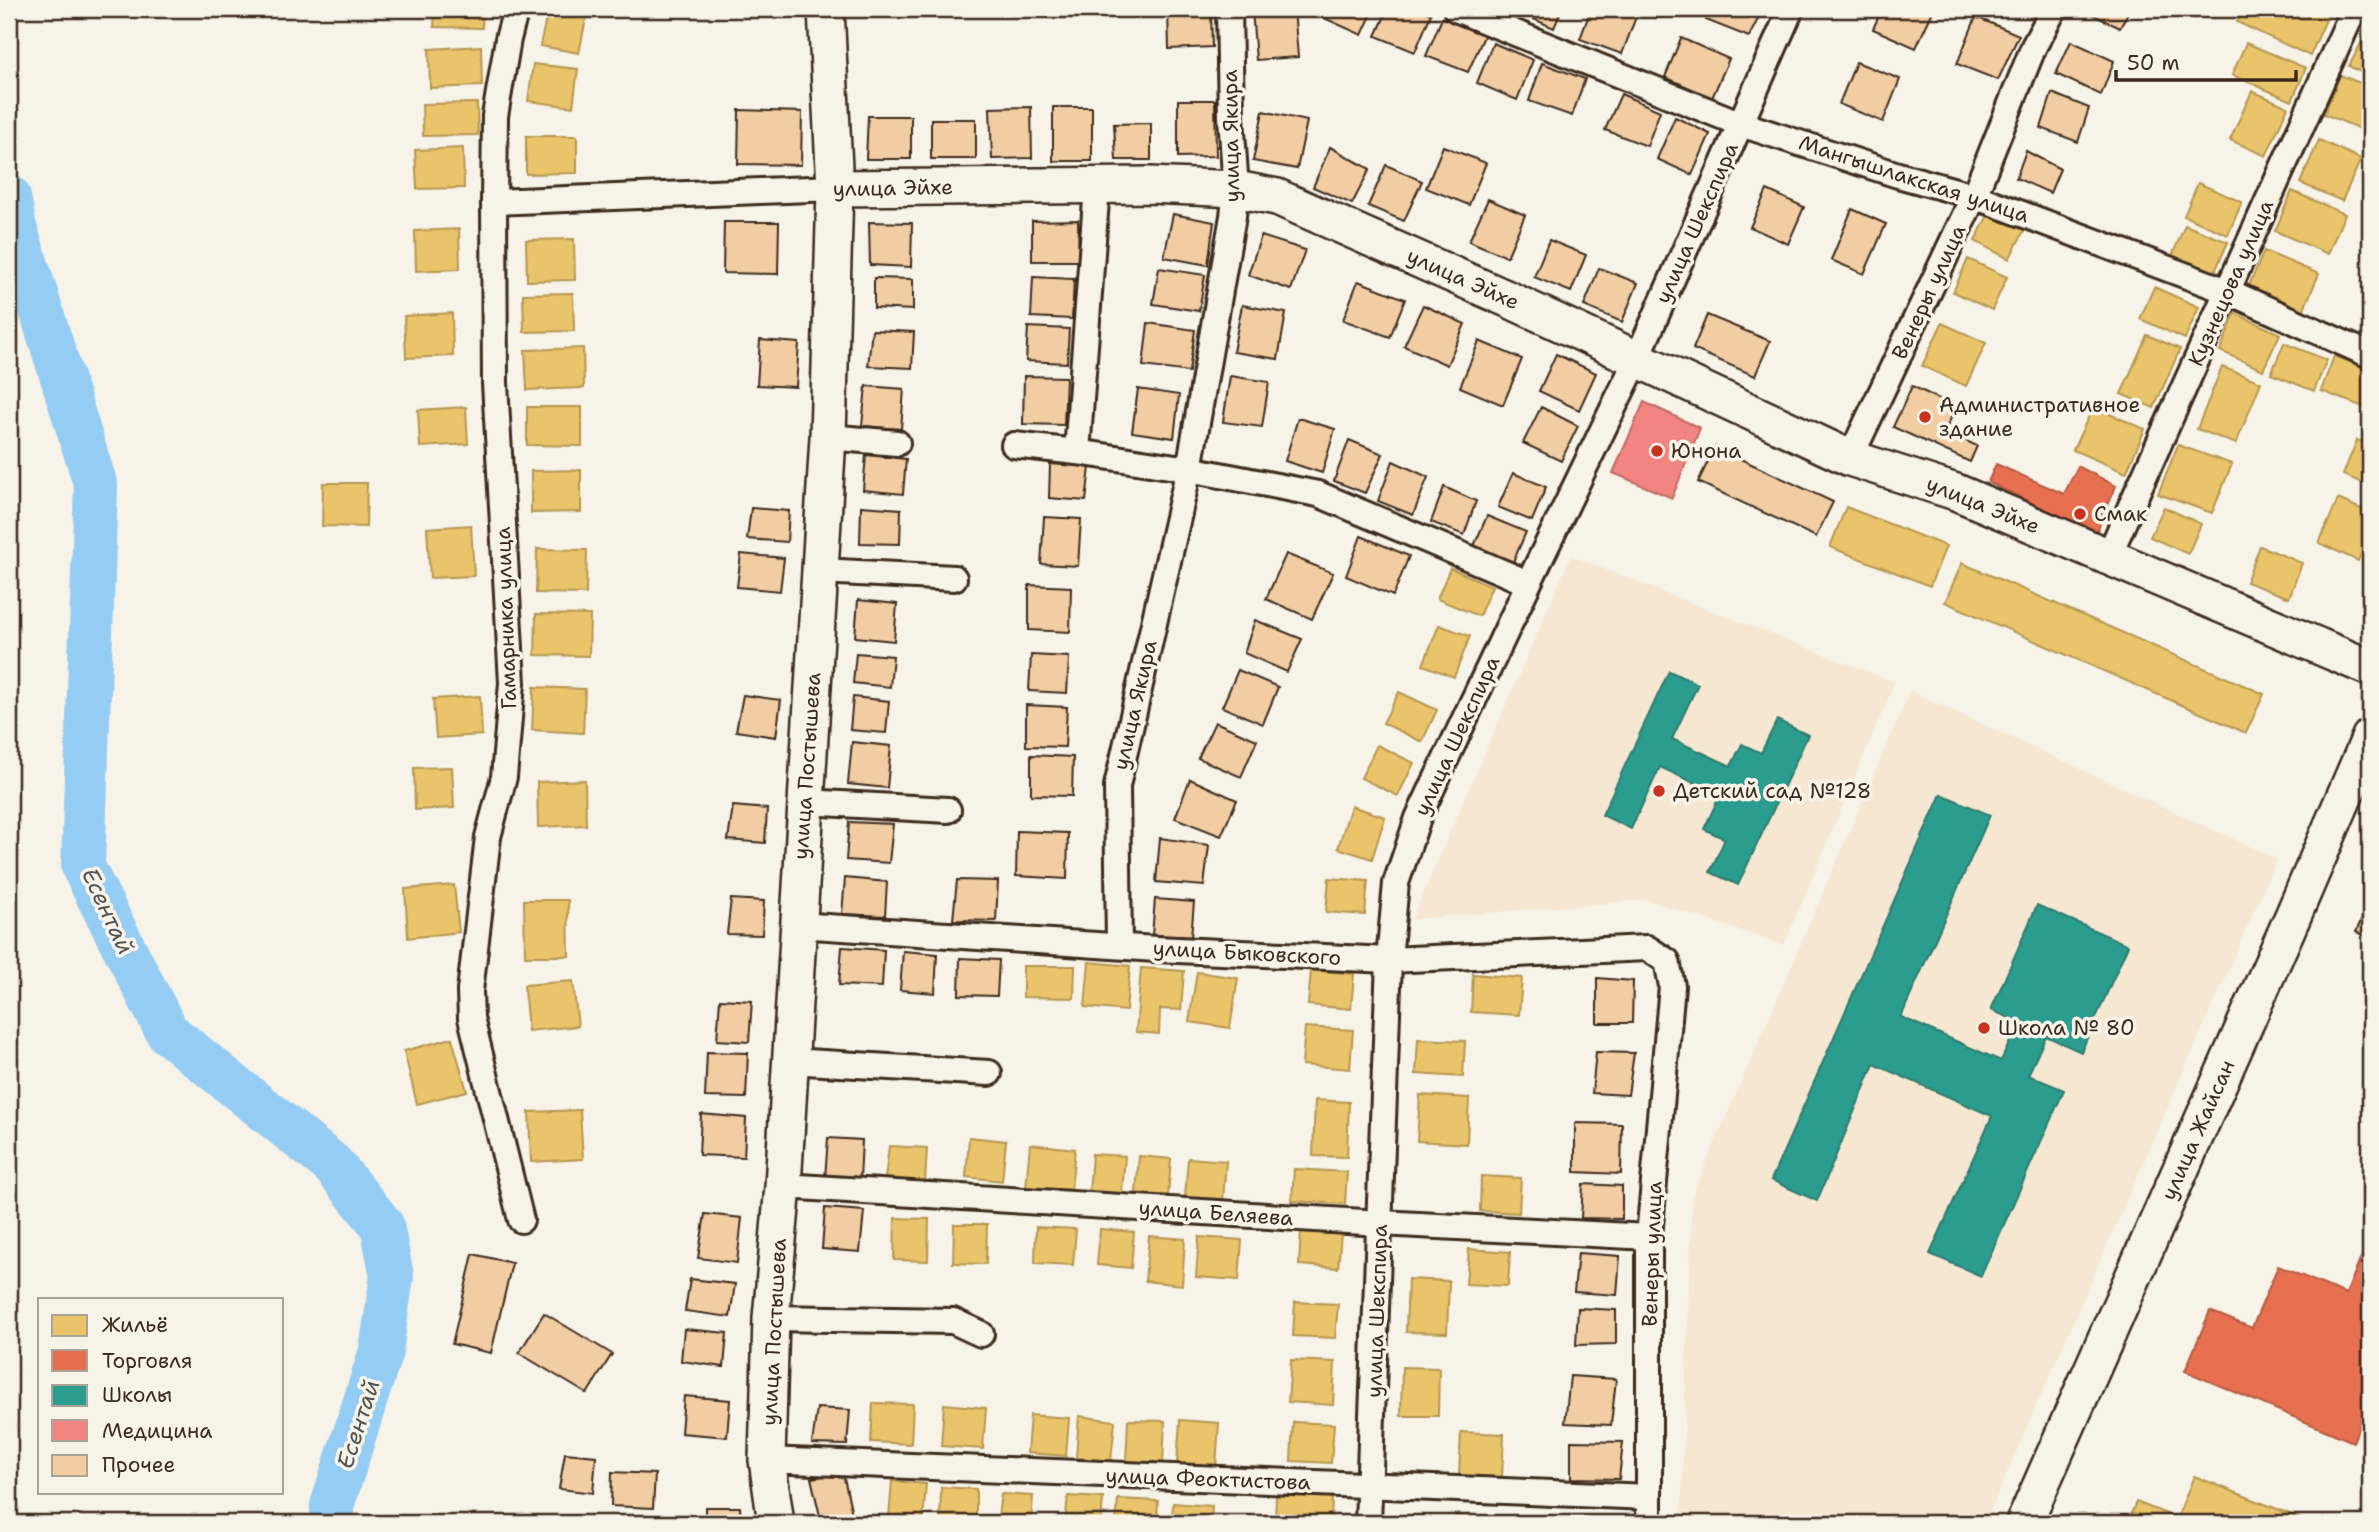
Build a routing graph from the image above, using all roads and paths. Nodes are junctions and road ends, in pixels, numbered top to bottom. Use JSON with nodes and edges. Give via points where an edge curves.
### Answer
{"nodes":[{"id":1,"x":516,"y":9,"type":"edge"},
{"id":2,"x":826,"y":9,"type":"edge"},
{"id":3,"x":1229,"y":9,"type":"edge"},
{"id":4,"x":1456,"y":9,"type":"edge"},
{"id":5,"x":1791,"y":9,"type":"edge"},
{"id":6,"x":2054,"y":9,"type":"edge"},
{"id":7,"x":2354,"y":9,"type":"edge"},
{"id":8,"x":1741,"y":124,"type":"junction"},
{"id":9,"x":1097,"y":187,"type":"junction"},
{"id":10,"x":835,"y":188,"type":"junction"},
{"id":11,"x":1236,"y":189,"type":"junction"},
{"id":12,"x":1974,"y":196,"type":"junction"},
{"id":13,"x":494,"y":202,"type":"junction"},
{"id":14,"x":2227,"y":291,"type":"junction"},
{"id":15,"x":2370,"y":355,"type":"edge"},
{"id":16,"x":1637,"y":359,"type":"junction"},
{"id":17,"x":828,"y":437,"type":"junction"},
{"id":18,"x":897,"y":443,"type":"dead end"},
{"id":19,"x":1014,"y":445,"type":"dead end"},
{"id":20,"x":1077,"y":452,"type":"junction"},
{"id":21,"x":1850,"y":458,"type":"junction"},
{"id":22,"x":1189,"y":469,"type":"junction"},
{"id":23,"x":2108,"y":558,"type":"junction"},
{"id":24,"x":820,"y":571,"type":"junction"},
{"id":25,"x":954,"y":578,"type":"dead end"},
{"id":26,"x":1528,"y":583,"type":"junction"},
{"id":27,"x":2370,"y":668,"type":"edge"},
{"id":28,"x":2370,"y":737,"type":"edge"},
{"id":29,"x":805,"y":802,"type":"junction"},
{"id":30,"x":948,"y":810,"type":"dead end"},
{"id":31,"x":798,"y":925,"type":"junction"},
{"id":32,"x":1119,"y":946,"type":"junction"},
{"id":33,"x":1389,"y":960,"type":"junction"},
{"id":34,"x":1672,"y":986,"type":"joint"},
{"id":35,"x":790,"y":1061,"type":"junction"},
{"id":36,"x":989,"y":1073,"type":"dead end"},
{"id":37,"x":783,"y":1186,"type":"junction"},
{"id":38,"x":521,"y":1220,"type":"dead end"},
{"id":39,"x":1380,"y":1223,"type":"junction"},
{"id":40,"x":1649,"y":1237,"type":"junction"},
{"id":41,"x":771,"y":1318,"type":"junction"},
{"id":42,"x":981,"y":1334,"type":"dead end"},
{"id":43,"x":767,"y":1460,"type":"junction"},
{"id":44,"x":1370,"y":1485,"type":"junction"},
{"id":45,"x":1650,"y":1497,"type":"junction"},
{"id":46,"x":776,"y":1523,"type":"edge"},
{"id":47,"x":1368,"y":1523,"type":"edge"},
{"id":48,"x":1649,"y":1523,"type":"edge"},
{"id":49,"x":2024,"y":1523,"type":"edge"}],
"edges":[{"from":1,"to":13,"type":"street","name":"Гамарника улица","via":[[495,116]]},
{"from":2,"to":10,"type":"street","name":"улица Постышева"},
{"from":3,"to":11,"type":"street","name":"улица Якира"},
{"from":4,"to":8,"type":"street","name":"Мангышлакская улица"},
{"from":5,"to":8,"type":"street","name":"улица Шекспира"},
{"from":6,"to":12,"type":"street","name":"Венеры улица","via":[[2034,46]]},
{"from":7,"to":14,"type":"street","name":"Кузнецова улица"},
{"from":8,"to":12,"type":"street","name":"Мангышлакская улица"},
{"from":8,"to":16,"type":"street","name":"улица Шекспира"},
{"from":9,"to":10,"type":"street","name":"улица Эйхе"},
{"from":9,"to":11,"type":"street","name":"улица Эйхе"},
{"from":9,"to":20,"type":"street"},
{"from":10,"to":13,"type":"street","name":"улица Эйхе"},
{"from":10,"to":17,"type":"street","name":"улица Постышева"},
{"from":11,"to":16,"type":"street","name":"улица Эйхе","via":[[1277,197]]},
{"from":11,"to":22,"type":"street","name":"улица Якира"},
{"from":12,"to":14,"type":"street","name":"Мангышлакская улица"},
{"from":12,"to":21,"type":"street","name":"Венеры улица"},
{"from":13,"to":38,"type":"street","name":"Гамарника улица","via":[[495,383],[512,683],[504,777],[488,837],[470,991],[471,1018]]},
{"from":14,"to":15,"type":"street","name":"Мангышлакская улица"},
{"from":14,"to":23,"type":"street","name":"Кузнецова улица"},
{"from":16,"to":21,"type":"street","name":"улица Эйхе"},
{"from":16,"to":26,"type":"street","name":"улица Шекспира"},
{"from":17,"to":18,"type":"street"},
{"from":17,"to":24,"type":"street","name":"улица Постышева"},
{"from":19,"to":20,"type":"street"},
{"from":20,"to":22,"type":"street"},
{"from":21,"to":23,"type":"street","name":"улица Эйхе","via":[[1956,492]]},
{"from":22,"to":26,"type":"street","via":[[1318,494]]},
{"from":22,"to":32,"type":"street","name":"улица Якира","via":[[1117,786]]},
{"from":23,"to":27,"type":"street","name":"улица Эйхе"},
{"from":24,"to":25,"type":"street"},
{"from":24,"to":29,"type":"street","name":"улица Постышева"},
{"from":26,"to":33,"type":"street","name":"улица Шекспира","via":[[1418,818],[1396,883]]},
{"from":28,"to":49,"type":"street","name":"улица Жайсан"},
{"from":29,"to":30,"type":"street"},
{"from":29,"to":31,"type":"street","name":"улица Постышева"},
{"from":31,"to":32,"type":"street","name":"улица Быковского"},
{"from":31,"to":35,"type":"street","name":"улица Постышева"},
{"from":32,"to":33,"type":"street","name":"улица Быковского"},
{"from":33,"to":34,"type":"street","name":"улица Быковского","via":[[1647,948],[1667,961]]},
{"from":33,"to":39,"type":"street","name":"улица Шекспира"},
{"from":34,"to":40,"type":"street","name":"Венеры улица"},
{"from":35,"to":36,"type":"street"},
{"from":35,"to":37,"type":"street","name":"улица Постышева"},
{"from":37,"to":39,"type":"street","name":"улица Беляева"},
{"from":37,"to":41,"type":"street","name":"улица Постышева"},
{"from":39,"to":40,"type":"street","name":"улица Беляева"},
{"from":39,"to":44,"type":"street","name":"улица Шекспира"},
{"from":40,"to":45,"type":"street","name":"Венеры улица"},
{"from":41,"to":42,"type":"street","via":[[953,1321]]},
{"from":41,"to":43,"type":"street","name":"улица Постышева"},
{"from":43,"to":44,"type":"street","name":"улица Феоктистова"},
{"from":43,"to":46,"type":"street","name":"улица Постышева"},
{"from":44,"to":45,"type":"street","name":"улица Феоктистова"},
{"from":44,"to":47,"type":"street","name":"улица Шекспира"},
{"from":45,"to":48,"type":"street","name":"Венеры улица"}]}
